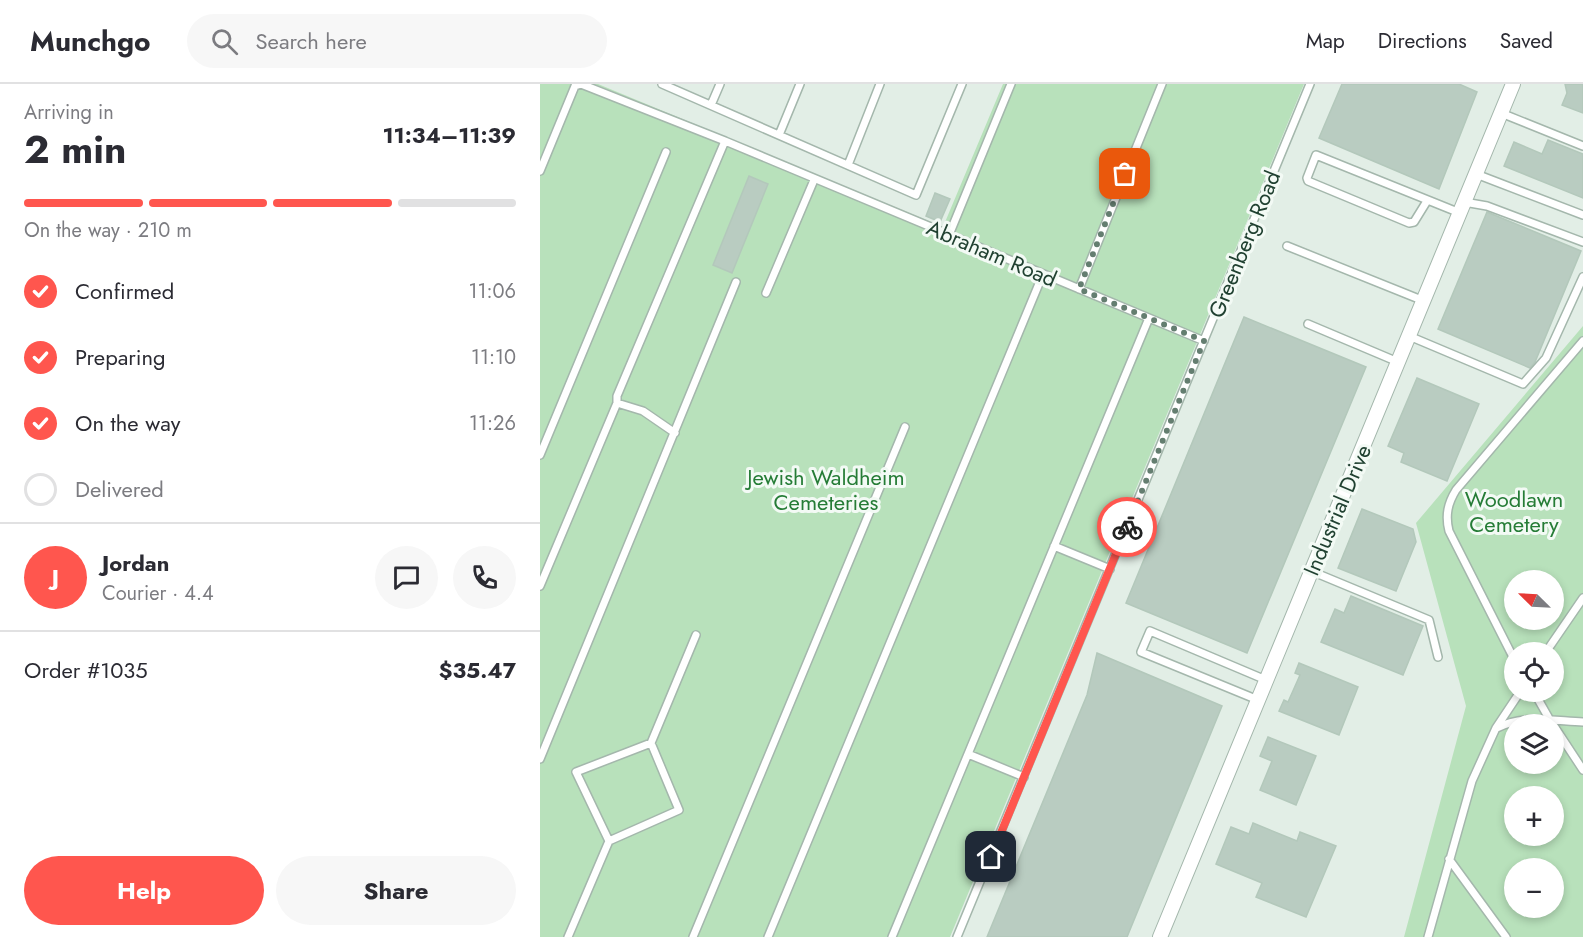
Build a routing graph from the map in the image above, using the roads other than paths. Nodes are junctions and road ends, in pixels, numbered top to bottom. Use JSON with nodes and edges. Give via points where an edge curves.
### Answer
{"nodes":[{"id":1,"x":665,"y":84,"type":"edge"},
{"id":2,"x":720,"y":84,"type":"edge"},
{"id":3,"x":800,"y":84,"type":"edge"},
{"id":4,"x":880,"y":84,"type":"edge"},
{"id":5,"x":962,"y":84,"type":"edge"},
{"id":6,"x":1011,"y":84,"type":"edge"},
{"id":7,"x":1162,"y":84,"type":"edge"},
{"id":8,"x":1310,"y":84,"type":"edge"},
{"id":9,"x":1513,"y":84,"type":"edge"},
{"id":10,"x":572,"y":85,"type":"edge"},
{"id":11,"x":711,"y":105,"type":"junction"},
{"id":12,"x":1501,"y":113,"type":"junction"},
{"id":13,"x":779,"y":135,"type":"junction"},
{"id":14,"x":725,"y":141,"type":"junction"},
{"id":15,"x":1583,"y":146,"type":"edge"},
{"id":16,"x":666,"y":152,"type":"dead end"},
{"id":17,"x":848,"y":165,"type":"junction"},
{"id":18,"x":540,"y":171,"type":"edge"},
{"id":19,"x":1476,"y":174,"type":"junction"},
{"id":20,"x":814,"y":180,"type":"junction"},
{"id":21,"x":1427,"y":201,"type":"junction"},
{"id":22,"x":1462,"y":208,"type":"junction"},
{"id":23,"x":1583,"y":215,"type":"edge"},
{"id":24,"x":948,"y":235,"type":"junction"},
{"id":25,"x":1583,"y":242,"type":"edge"},
{"id":26,"x":1287,"y":246,"type":"dead end"},
{"id":27,"x":1043,"y":274,"type":"junction"},
{"id":28,"x":1583,"y":276,"type":"edge"},
{"id":29,"x":736,"y":282,"type":"dead end"},
{"id":30,"x":1079,"y":289,"type":"junction"},
{"id":31,"x":766,"y":293,"type":"dead end"},
{"id":32,"x":1424,"y":301,"type":"junction"},
{"id":33,"x":1149,"y":318,"type":"junction"},
{"id":34,"x":1308,"y":324,"type":"dead end"},
{"id":35,"x":1409,"y":336,"type":"junction"},
{"id":36,"x":1204,"y":341,"type":"junction"},
{"id":37,"x":1583,"y":341,"type":"edge"},
{"id":38,"x":1398,"y":362,"type":"junction"},
{"id":39,"x":617,"y":403,"type":"junction"},
{"id":40,"x":905,"y":427,"type":"dead end"},
{"id":41,"x":675,"y":433,"type":"junction"},
{"id":42,"x":540,"y":455,"type":"edge"},
{"id":43,"x":1054,"y":546,"type":"junction"},
{"id":44,"x":1110,"y":569,"type":"junction"},
{"id":45,"x":1311,"y":571,"type":"junction"},
{"id":46,"x":540,"y":586,"type":"edge"},
{"id":47,"x":1583,"y":598,"type":"edge"},
{"id":48,"x":696,"y":635,"type":"dead end"},
{"id":49,"x":1505,"y":642,"type":"edge"},
{"id":50,"x":1553,"y":642,"type":"edge"},
{"id":51,"x":1438,"y":657,"type":"dead end"},
{"id":52,"x":1266,"y":680,"type":"junction"},
{"id":53,"x":1258,"y":700,"type":"junction"},
{"id":54,"x":1514,"y":702,"type":"edge"},
{"id":55,"x":1583,"y":722,"type":"edge"},
{"id":56,"x":1564,"y":723,"type":"edge"},
{"id":57,"x":1504,"y":725,"type":"edge"},
{"id":58,"x":1497,"y":728,"type":"junction"},
{"id":59,"x":1564,"y":742,"type":"edge"},
{"id":60,"x":651,"y":743,"type":"junction"},
{"id":61,"x":968,"y":754,"type":"junction"},
{"id":62,"x":540,"y":759,"type":"edge"},
{"id":63,"x":1583,"y":770,"type":"edge"},
{"id":64,"x":1024,"y":777,"type":"junction"},
{"id":65,"x":609,"y":841,"type":"junction"},
{"id":66,"x":1449,"y":859,"type":"junction"},
{"id":67,"x":568,"y":937,"type":"edge"},
{"id":68,"x":693,"y":937,"type":"edge"},
{"id":69,"x":768,"y":937,"type":"edge"},
{"id":70,"x":892,"y":937,"type":"edge"},
{"id":71,"x":957,"y":937,"type":"edge"},
{"id":72,"x":1160,"y":937,"type":"edge"},
{"id":73,"x":1428,"y":937,"type":"edge"},
{"id":74,"x":1506,"y":937,"type":"edge"}],
"edges":[{"from":1,"to":11,"type":"lane"},
{"from":2,"to":11,"type":"lane"},
{"from":3,"to":13,"type":"lane"},
{"from":4,"to":17,"type":"lane"},
{"from":5,"to":17,"type":"lane","via":[[916,195]]},
{"from":6,"to":24,"type":"lane"},
{"from":7,"to":30,"type":"lane"},
{"from":8,"to":36,"type":"lane","name":"Greenberg Road"},
{"from":9,"to":12,"type":"street","name":"Industrial Drive"},
{"from":10,"to":14,"type":"lane","name":"Abraham Road","via":[[592,86]]},
{"from":10,"to":18,"type":"lane"},
{"from":11,"to":13,"type":"lane"},
{"from":12,"to":15,"type":"lane"},
{"from":12,"to":19,"type":"street","name":"Industrial Drive"},
{"from":13,"to":17,"type":"lane"},
{"from":14,"to":20,"type":"lane","name":"Abraham Road"},
{"from":14,"to":39,"type":"lane","via":[[621,385]]},
{"from":16,"to":42,"type":"lane"},
{"from":19,"to":22,"type":"street","name":"Industrial Drive"},
{"from":19,"to":23,"type":"lane"},
{"from":20,"to":24,"type":"lane","name":"Abraham Road"},
{"from":20,"to":31,"type":"lane"},
{"from":21,"to":21,"type":"lane","via":[[1316,154],[1306,177],[1409,223],[1414,222]]},
{"from":21,"to":22,"type":"lane"},
{"from":22,"to":25,"type":"lane","via":[[1487,206]]},
{"from":22,"to":32,"type":"street","name":"Industrial Drive"},
{"from":24,"to":27,"type":"lane","name":"Abraham Road"},
{"from":26,"to":32,"type":"lane"},
{"from":27,"to":30,"type":"lane","name":"Abraham Road"},
{"from":27,"to":69,"type":"lane"},
{"from":28,"to":35,"type":"lane","via":[[1546,358],[1523,384]]},
{"from":29,"to":41,"type":"lane"},
{"from":30,"to":33,"type":"lane","name":"Abraham Road"},
{"from":32,"to":35,"type":"street","name":"Industrial Drive"},
{"from":33,"to":36,"type":"lane","name":"Abraham Road"},
{"from":33,"to":43,"type":"lane"},
{"from":34,"to":38,"type":"lane"},
{"from":35,"to":38,"type":"street","name":"Industrial Drive"},
{"from":36,"to":44,"type":"lane","name":"Greenberg Road"},
{"from":37,"to":49,"type":"lane","via":[[1456,490],[1448,507],[1449,531]]},
{"from":38,"to":45,"type":"street","name":"Industrial Drive"},
{"from":39,"to":41,"type":"lane","via":[[643,411]]},
{"from":39,"to":46,"type":"lane"},
{"from":40,"to":68,"type":"lane"},
{"from":41,"to":62,"type":"lane"},
{"from":43,"to":44,"type":"lane"},
{"from":43,"to":61,"type":"lane"},
{"from":44,"to":64,"type":"lane","name":"Greenberg Road"},
{"from":45,"to":51,"type":"lane","via":[[1430,621]]},
{"from":45,"to":52,"type":"street","name":"Industrial Drive"},
{"from":47,"to":50,"type":"lane"},
{"from":48,"to":60,"type":"lane"},
{"from":52,"to":53,"type":"street","name":"Industrial Drive"},
{"from":52,"to":53,"type":"lane","via":[[1150,631],[1141,652]]},
{"from":53,"to":72,"type":"street","name":"Industrial Drive"},
{"from":54,"to":58,"type":"lane"},
{"from":55,"to":56,"type":"lane"},
{"from":57,"to":58,"type":"lane"},
{"from":58,"to":66,"type":"lane","via":[[1472,782]]},
{"from":59,"to":63,"type":"lane"},
{"from":60,"to":65,"type":"lane","via":[[679,810]]},
{"from":60,"to":65,"type":"lane","via":[[576,772]]},
{"from":61,"to":64,"type":"lane"},
{"from":61,"to":70,"type":"lane"},
{"from":64,"to":71,"type":"lane","name":"Greenberg Road"},
{"from":65,"to":67,"type":"lane"},
{"from":66,"to":73,"type":"lane"},
{"from":66,"to":74,"type":"lane"}]}
